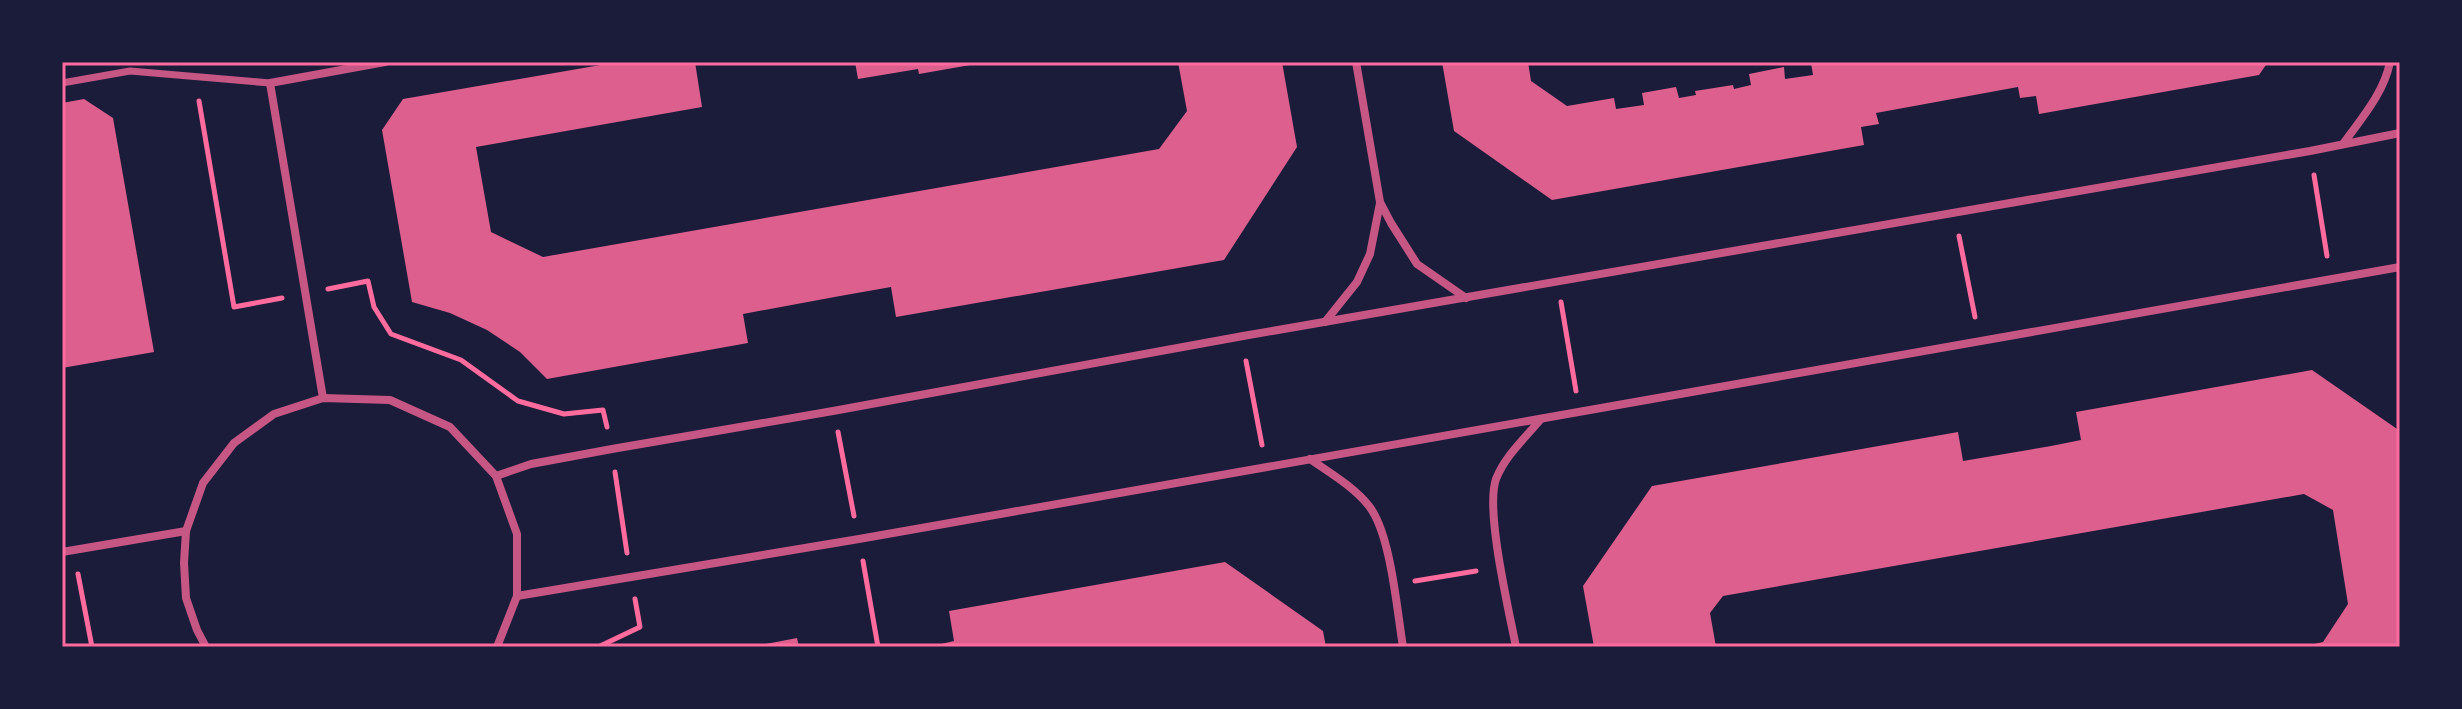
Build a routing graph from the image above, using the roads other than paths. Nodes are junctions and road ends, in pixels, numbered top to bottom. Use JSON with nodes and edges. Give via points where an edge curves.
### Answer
{"nodes":[{"id":1,"x":385,"y":62,"type":"edge"},
{"id":2,"x":1356,"y":62,"type":"edge"},
{"id":3,"x":2390,"y":62,"type":"edge"},
{"id":4,"x":62,"y":83,"type":"edge"},
{"id":5,"x":270,"y":83,"type":"junction"},
{"id":6,"x":2400,"y":133,"type":"edge"},
{"id":7,"x":2343,"y":144,"type":"junction"},
{"id":8,"x":1380,"y":202,"type":"junction"},
{"id":9,"x":2400,"y":267,"type":"edge"},
{"id":10,"x":1466,"y":298,"type":"junction"},
{"id":11,"x":1325,"y":322,"type":"junction"},
{"id":12,"x":323,"y":398,"type":"junction"},
{"id":13,"x":1541,"y":419,"type":"junction"},
{"id":14,"x":1310,"y":459,"type":"junction"},
{"id":15,"x":496,"y":476,"type":"junction"},
{"id":16,"x":186,"y":531,"type":"junction"},
{"id":17,"x":62,"y":552,"type":"edge"},
{"id":18,"x":517,"y":596,"type":"junction"},
{"id":19,"x":206,"y":647,"type":"edge"},
{"id":20,"x":497,"y":647,"type":"edge"},
{"id":21,"x":1403,"y":647,"type":"edge"},
{"id":22,"x":1516,"y":647,"type":"edge"}],
"edges":[{"from":1,"to":5,"type":"street"},
{"from":2,"to":8,"type":"street"},
{"from":3,"to":7,"type":"street","via":[[2370,107]]},
{"from":4,"to":5,"type":"street","via":[[130,71]]},
{"from":5,"to":12,"type":"street"},
{"from":6,"to":7,"type":"street"},
{"from":7,"to":10,"type":"street"},
{"from":8,"to":10,"type":"street","via":[[1417,264]]},
{"from":8,"to":11,"type":"street","via":[[1370,254],[1357,282]]},
{"from":9,"to":13,"type":"street"},
{"from":10,"to":11,"type":"street"},
{"from":11,"to":15,"type":"street","via":[[531,464]]},
{"from":12,"to":15,"type":"street","via":[[390,400],[450,427]]},
{"from":12,"to":16,"type":"street","via":[[274,414],[234,443],[203,483]]},
{"from":13,"to":14,"type":"street"},
{"from":13,"to":22,"type":"street","via":[[1510,455],[1492,496]]},
{"from":14,"to":18,"type":"street"},
{"from":14,"to":21,"type":"street","via":[[1373,513],[1384,540]]},
{"from":15,"to":18,"type":"street","via":[[517,534]]},
{"from":16,"to":17,"type":"street"},
{"from":16,"to":19,"type":"street","via":[[186,598]]},
{"from":18,"to":20,"type":"street"}]}
